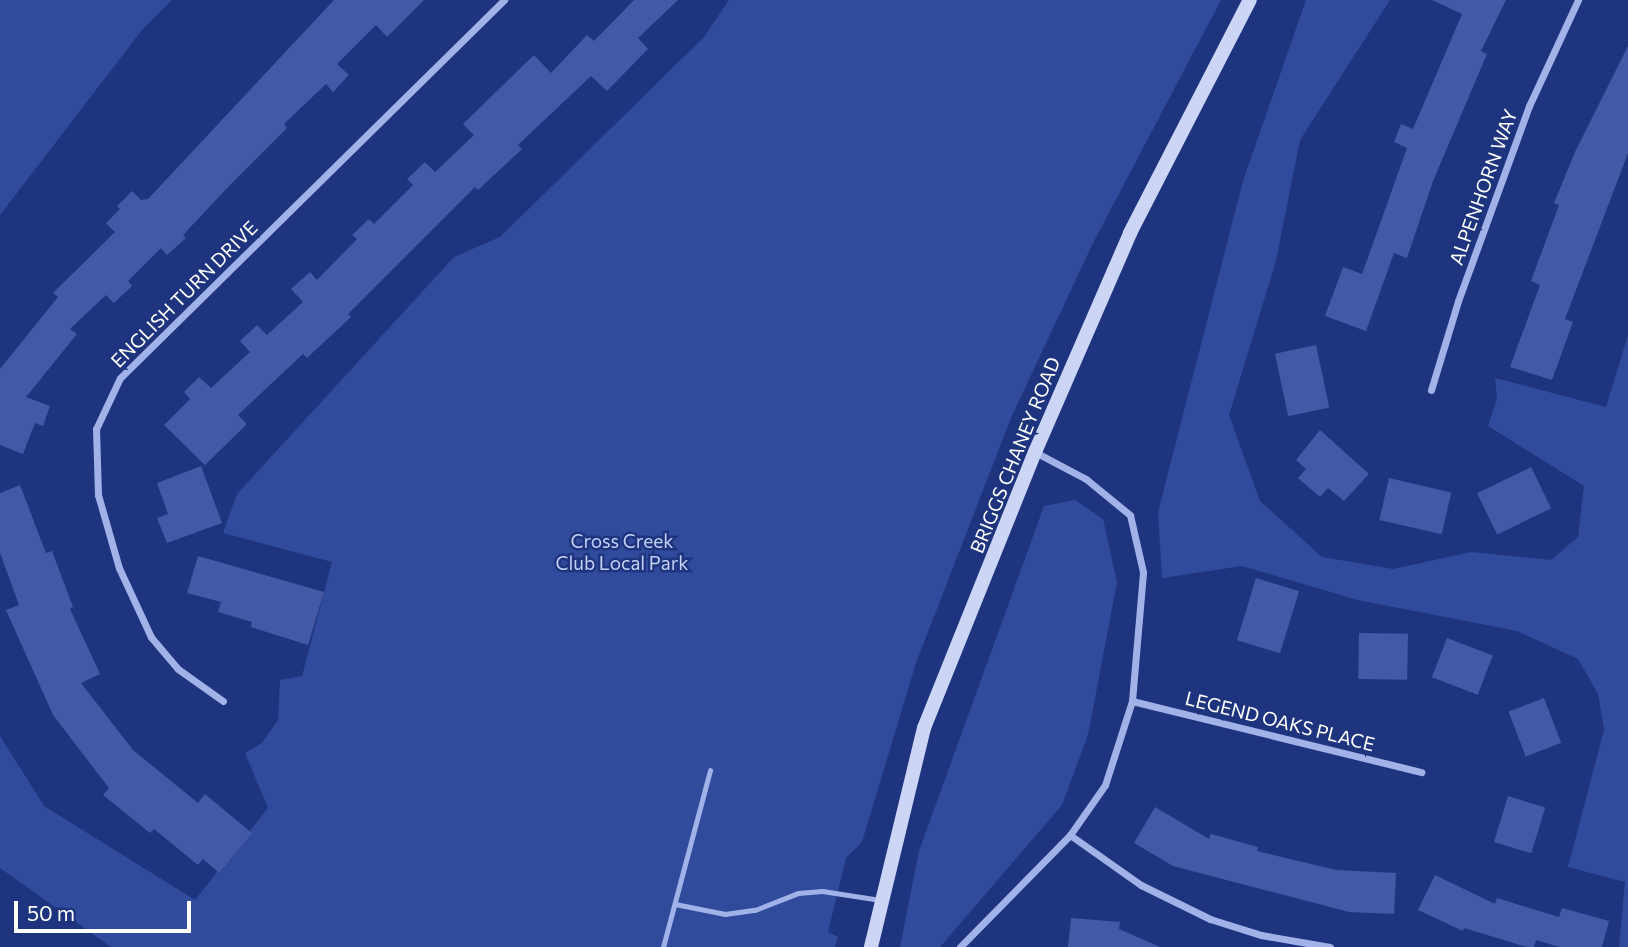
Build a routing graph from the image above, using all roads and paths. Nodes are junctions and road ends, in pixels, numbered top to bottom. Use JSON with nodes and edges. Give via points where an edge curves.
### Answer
{"nodes":[{"id":1,"x":504,"y":0,"type":"edge"},
{"id":2,"x":1250,"y":0,"type":"edge"},
{"id":3,"x":1578,"y":0,"type":"edge"},
{"id":4,"x":1431,"y":390,"type":"dead end"},
{"id":5,"x":1035,"y":452,"type":"junction"},
{"id":6,"x":223,"y":701,"type":"dead end"},
{"id":7,"x":1132,"y":701,"type":"junction"},
{"id":8,"x":710,"y":770,"type":"dead end"},
{"id":9,"x":1421,"y":772,"type":"dead end"},
{"id":10,"x":1070,"y":835,"type":"junction"},
{"id":11,"x":883,"y":901,"type":"junction"},
{"id":12,"x":675,"y":904,"type":"junction"},
{"id":13,"x":663,"y":947,"type":"edge"},
{"id":14,"x":871,"y":947,"type":"edge"},
{"id":15,"x":960,"y":947,"type":"edge"},
{"id":16,"x":1331,"y":947,"type":"edge"}],
"edges":[{"from":1,"to":6,"type":"street","name":"ENGLISH TURN DRIVE","via":[[120,379],[96,429],[98,495],[119,568],[151,636],[178,669]]},
{"from":2,"to":5,"type":"main road","name":"BRIGGS CHANEY ROAD","via":[[1130,233]]},
{"from":3,"to":4,"type":"street","name":"ALPENHORN WAY","via":[[1529,106],[1458,301]]},
{"from":5,"to":7,"type":"street","via":[[1086,479],[1130,515],[1143,572]]},
{"from":5,"to":11,"type":"main road","name":"BRIGGS CHANEY ROAD","via":[[925,728]]},
{"from":7,"to":9,"type":"street","name":"LEGEND OAKS PLACE"},
{"from":7,"to":10,"type":"street","via":[[1105,785]]},
{"from":8,"to":12,"type":"lane"},
{"from":10,"to":15,"type":"street"},
{"from":10,"to":16,"type":"street","via":[[1142,885],[1210,919],[1261,935]]},
{"from":11,"to":12,"type":"lane","via":[[822,891],[798,893],[755,910],[725,914]]},
{"from":11,"to":14,"type":"main road","name":"BRIGGS CHANEY ROAD"},
{"from":12,"to":13,"type":"lane"}]}
